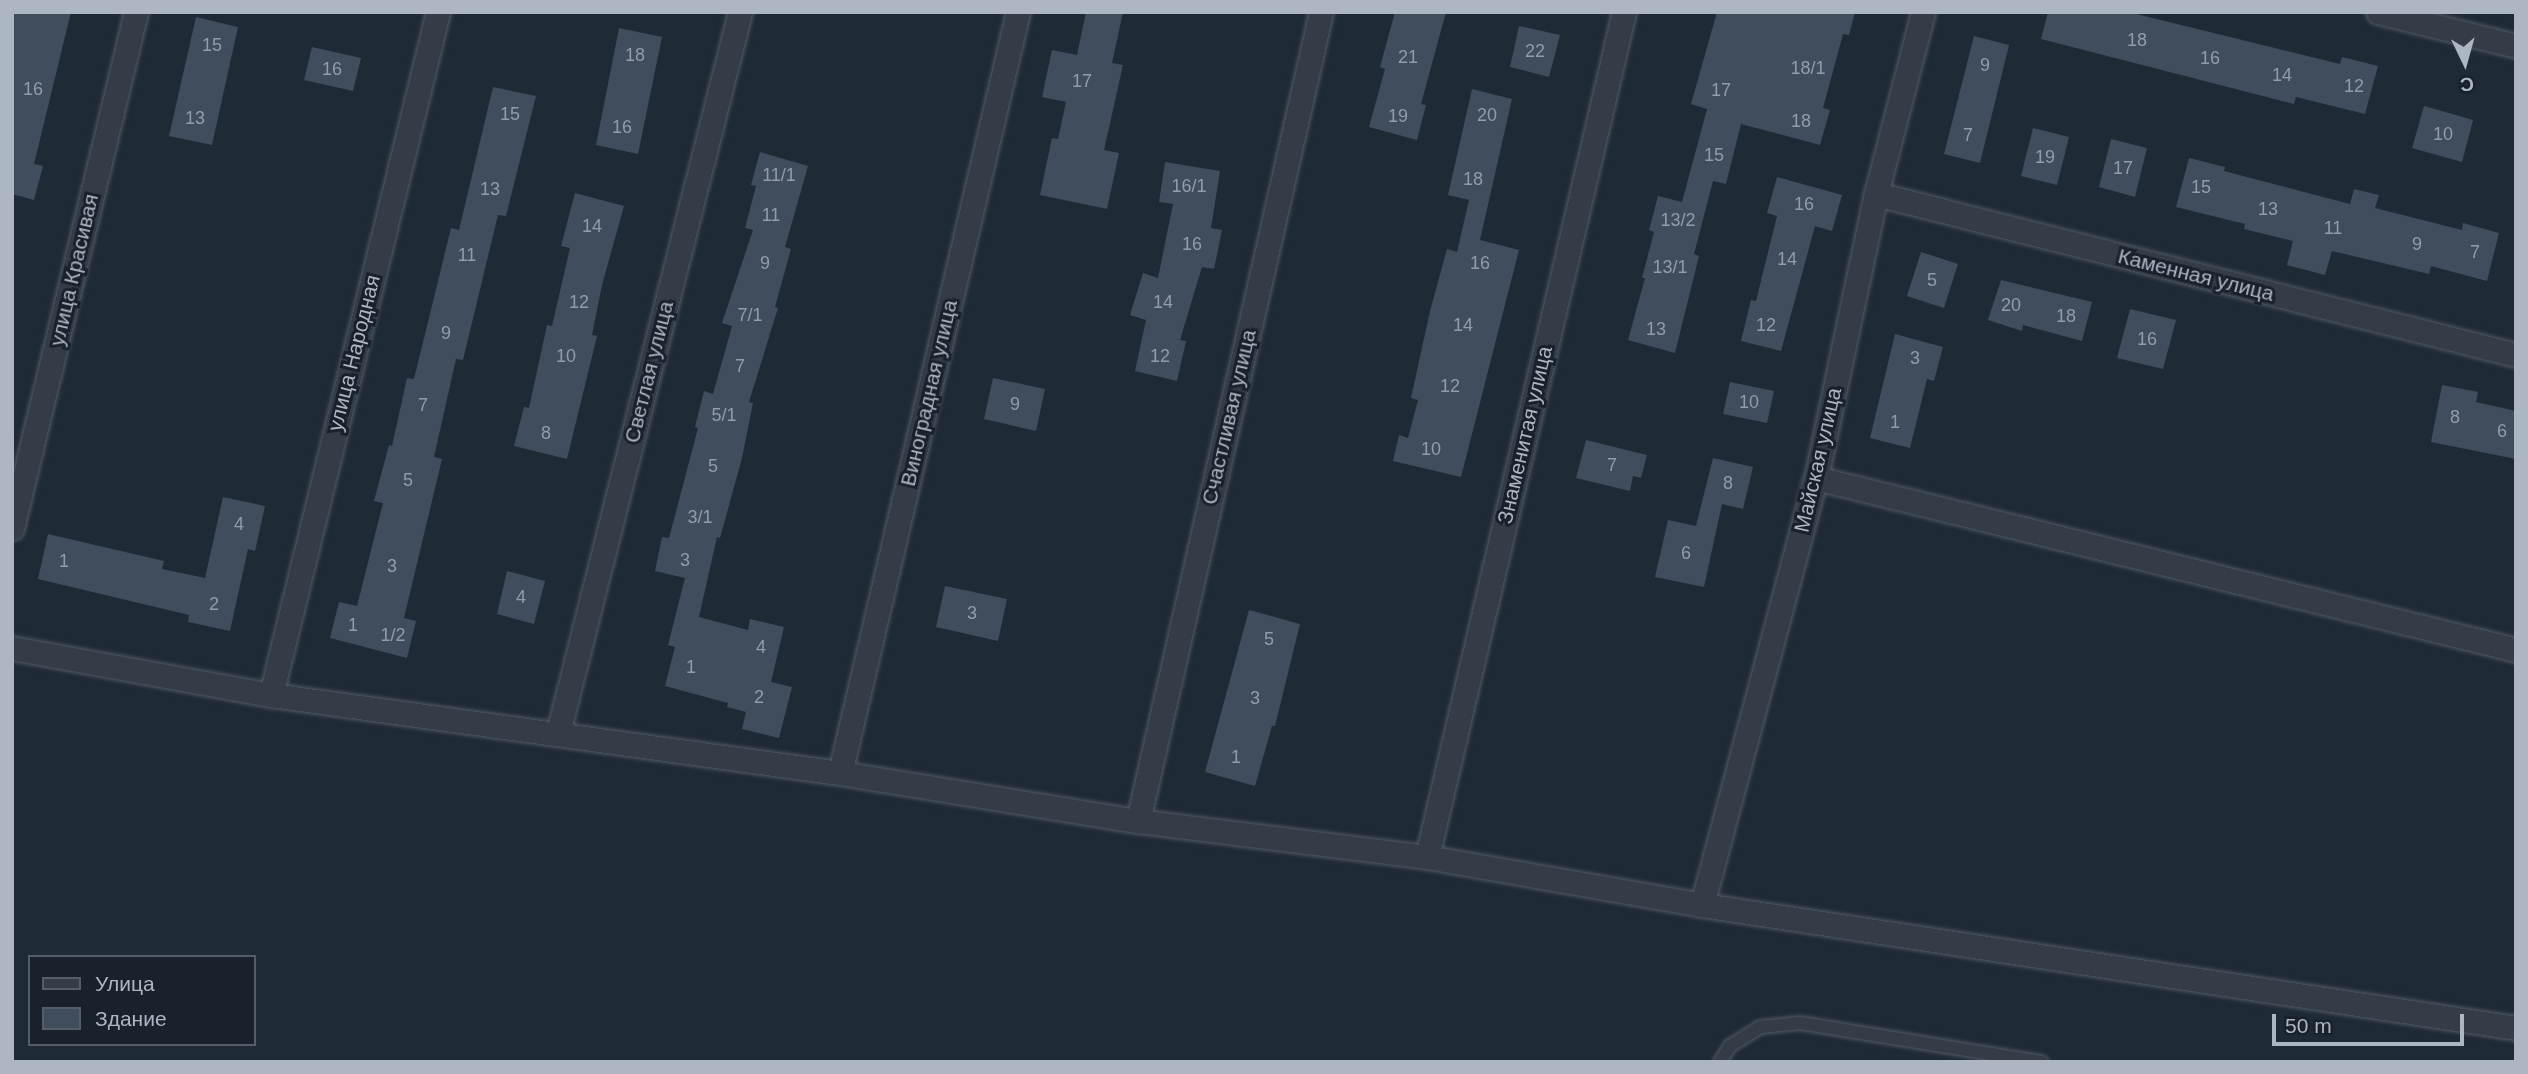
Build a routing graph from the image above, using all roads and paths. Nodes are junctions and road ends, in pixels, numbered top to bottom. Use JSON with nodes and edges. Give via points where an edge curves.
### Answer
{"nodes":[{"id":1,"x":136,"y":12,"type":"edge"},
{"id":2,"x":438,"y":12,"type":"edge"},
{"id":3,"x":740,"y":12,"type":"edge"},
{"id":4,"x":1018,"y":12,"type":"edge"},
{"id":5,"x":1321,"y":12,"type":"edge"},
{"id":6,"x":1624,"y":12,"type":"edge"},
{"id":7,"x":1923,"y":12,"type":"edge"},
{"id":8,"x":2378,"y":12,"type":"edge"},
{"id":9,"x":2516,"y":46,"type":"edge"},
{"id":10,"x":1875,"y":194,"type":"junction"},
{"id":11,"x":2516,"y":355,"type":"edge"},
{"id":12,"x":1816,"y":478,"type":"junction"},
{"id":13,"x":12,"y":527,"type":"edge"},
{"id":14,"x":12,"y":648,"type":"edge"},
{"id":15,"x":2516,"y":650,"type":"edge"},
{"id":16,"x":271,"y":695,"type":"junction"},
{"id":17,"x":558,"y":733,"type":"junction"},
{"id":18,"x":840,"y":773,"type":"junction"},
{"id":19,"x":1138,"y":821,"type":"junction"},
{"id":20,"x":1427,"y":857,"type":"junction"},
{"id":21,"x":1702,"y":905,"type":"junction"},
{"id":22,"x":2516,"y":1028,"type":"edge"},
{"id":23,"x":1720,"y":1062,"type":"edge"},
{"id":24,"x":2042,"y":1062,"type":"edge"}],
"edges":[{"from":1,"to":13,"type":"street","name":"улица Красивая"},
{"from":2,"to":16,"type":"street","name":"улица Народная"},
{"from":3,"to":17,"type":"street","name":"Светлая улица"},
{"from":4,"to":18,"type":"street","name":"Виноградная улица"},
{"from":5,"to":19,"type":"street","name":"Счастливая улица"},
{"from":6,"to":20,"type":"street","name":"Знаменитая улица"},
{"from":7,"to":10,"type":"street","name":"Майская улица"},
{"from":8,"to":9,"type":"street"},
{"from":10,"to":11,"type":"street","name":"Каменная улица"},
{"from":10,"to":12,"type":"street","name":"Майская улица"},
{"from":12,"to":15,"type":"street"},
{"from":12,"to":21,"type":"street","name":"Майская улица"},
{"from":14,"to":16,"type":"street"},
{"from":16,"to":17,"type":"street"},
{"from":17,"to":18,"type":"street"},
{"from":18,"to":19,"type":"street"},
{"from":19,"to":20,"type":"street"},
{"from":20,"to":21,"type":"street"},
{"from":21,"to":22,"type":"street"},
{"from":23,"to":24,"type":"lane","via":[[1730,1046],[1761,1027],[1800,1023]]}]}
